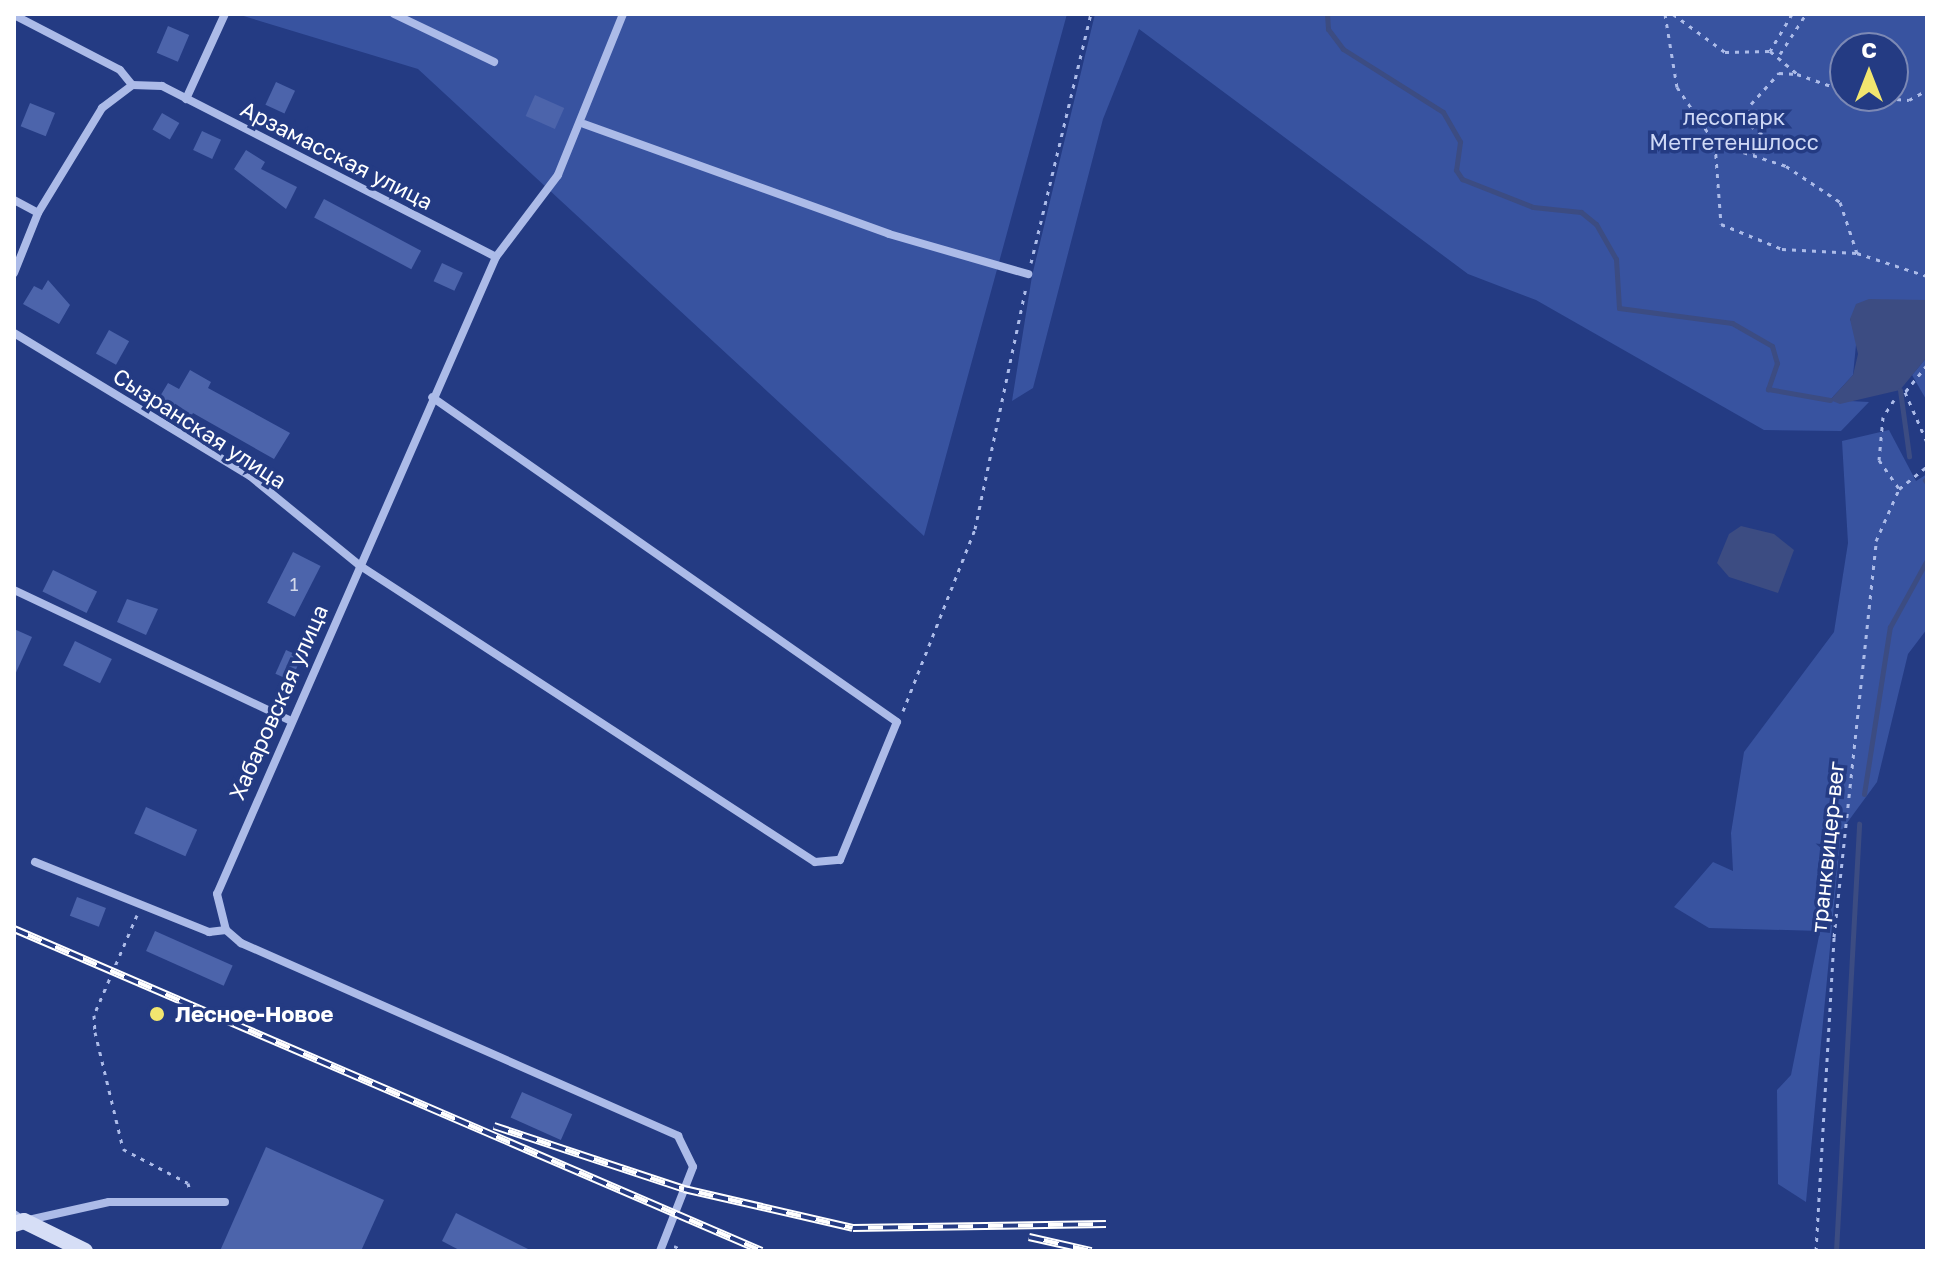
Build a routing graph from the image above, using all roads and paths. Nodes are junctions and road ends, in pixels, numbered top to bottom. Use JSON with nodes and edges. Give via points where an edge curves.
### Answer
{"nodes":[{"id":1,"x":225,"y":14,"type":"edge"},
{"id":2,"x":394,"y":14,"type":"edge"},
{"id":3,"x":623,"y":14,"type":"edge"},
{"id":4,"x":1091,"y":14,"type":"edge"},
{"id":5,"x":1665,"y":14,"type":"edge"},
{"id":6,"x":1673,"y":14,"type":"edge"},
{"id":7,"x":1792,"y":14,"type":"edge"},
{"id":8,"x":1806,"y":14,"type":"edge"},
{"id":9,"x":14,"y":15,"type":"edge"},
{"id":10,"x":1770,"y":51,"type":"junction"},
{"id":11,"x":1780,"y":54,"type":"junction"},
{"id":12,"x":494,"y":62,"type":"dead end"},
{"id":13,"x":1797,"y":74,"type":"junction"},
{"id":14,"x":132,"y":85,"type":"junction"},
{"id":15,"x":1829,"y":85,"type":"edge"},
{"id":16,"x":1927,"y":90,"type":"edge"},
{"id":17,"x":186,"y":99,"type":"junction"},
{"id":18,"x":1909,"y":100,"type":"edge"},
{"id":19,"x":584,"y":124,"type":"junction"},
{"id":20,"x":1715,"y":143,"type":"junction"},
{"id":21,"x":1753,"y":154,"type":"junction"},
{"id":22,"x":14,"y":200,"type":"edge"},
{"id":23,"x":38,"y":213,"type":"junction"},
{"id":24,"x":1857,"y":253,"type":"junction"},
{"id":25,"x":496,"y":257,"type":"junction"},
{"id":26,"x":14,"y":273,"type":"edge"},
{"id":27,"x":1028,"y":274,"type":"junction"},
{"id":28,"x":1927,"y":276,"type":"edge"},
{"id":29,"x":14,"y":333,"type":"edge"},
{"id":30,"x":1927,"y":365,"type":"edge"},
{"id":31,"x":432,"y":397,"type":"junction"},
{"id":32,"x":1894,"y":400,"type":"dead end"},
{"id":33,"x":1927,"y":442,"type":"edge"},
{"id":34,"x":1927,"y":466,"type":"edge"},
{"id":35,"x":1899,"y":489,"type":"junction"},
{"id":36,"x":359,"y":565,"type":"junction"},
{"id":37,"x":14,"y":590,"type":"edge"},
{"id":38,"x":289,"y":720,"type":"junction"},
{"id":39,"x":897,"y":722,"type":"junction"},
{"id":40,"x":35,"y":862,"type":"dead end"},
{"id":41,"x":142,"y":905,"type":"junction"},
{"id":42,"x":226,"y":930,"type":"junction"},
{"id":43,"x":191,"y":1201,"type":"junction"},
{"id":44,"x":225,"y":1202,"type":"dead end"},
{"id":45,"x":17,"y":1220,"type":"edge"},
{"id":46,"x":85,"y":1251,"type":"edge"},
{"id":47,"x":660,"y":1251,"type":"edge"},
{"id":48,"x":1816,"y":1251,"type":"edge"}],
"edges":[{"from":1,"to":17,"type":"street"},
{"from":2,"to":12,"type":"street"},
{"from":3,"to":19,"type":"street","name":"Хабаровская улица"},
{"from":4,"to":27,"type":"path"},
{"from":5,"to":20,"type":"path","via":[[1677,87]]},
{"from":6,"to":10,"type":"path","via":[[1725,52]]},
{"from":7,"to":10,"type":"path"},
{"from":8,"to":11,"type":"path"},
{"from":9,"to":14,"type":"street","via":[[120,70]]},
{"from":10,"to":11,"type":"path"},
{"from":11,"to":13,"type":"path"},
{"from":13,"to":15,"type":"path"},
{"from":13,"to":21,"type":"path","via":[[1779,73],[1751,104],[1747,123],[1762,134]]},
{"from":14,"to":17,"type":"street","name":"Арзамасская улица","via":[[162,86]]},
{"from":14,"to":23,"type":"street","via":[[102,108]]},
{"from":16,"to":18,"type":"path"},
{"from":17,"to":25,"type":"street","name":"Арзамасская улица"},
{"from":19,"to":25,"type":"street","name":"Хабаровская улица","via":[[527,224]]},
{"from":19,"to":27,"type":"street","via":[[889,234]]},
{"from":20,"to":21,"type":"path"},
{"from":20,"to":24,"type":"path","via":[[1721,224],[1782,249]]},
{"from":21,"to":24,"type":"path","via":[[1786,166],[1840,202]]},
{"from":22,"to":23,"type":"street"},
{"from":23,"to":26,"type":"street"},
{"from":24,"to":28,"type":"path"},
{"from":25,"to":31,"type":"street","name":"Хабаровская улица"},
{"from":27,"to":39,"type":"path","via":[[975,529]]},
{"from":29,"to":36,"type":"street","name":"Сызранская улица","via":[[250,476]]},
{"from":30,"to":33,"type":"path","via":[[1905,392]]},
{"from":31,"to":36,"type":"street","name":"Хабаровская улица"},
{"from":31,"to":39,"type":"street"},
{"from":32,"to":35,"type":"path","via":[[1883,417],[1879,460]]},
{"from":34,"to":35,"type":"path","name":"транквицер-вег"},
{"from":35,"to":48,"type":"path","name":"транквицер-вег","via":[[1876,541],[1834,937]]},
{"from":36,"to":38,"type":"street","name":"Хабаровская улица"},
{"from":36,"to":39,"type":"street","name":"Сызранская улица","via":[[815,862],[840,860]]},
{"from":37,"to":38,"type":"street"},
{"from":38,"to":42,"type":"street","name":"Хабаровская улица","via":[[222,874],[217,894]]},
{"from":40,"to":41,"type":"street"},
{"from":41,"to":42,"type":"street","via":[[209,932]]},
{"from":41,"to":43,"type":"path","via":[[94,1015],[95,1032],[123,1149],[188,1183]]},
{"from":42,"to":47,"type":"street","via":[[241,943],[678,1136],[693,1167]]},
{"from":43,"to":44,"type":"street"},
{"from":43,"to":45,"type":"street","via":[[109,1202]]},
{"from":45,"to":46,"type":"street"}]}
